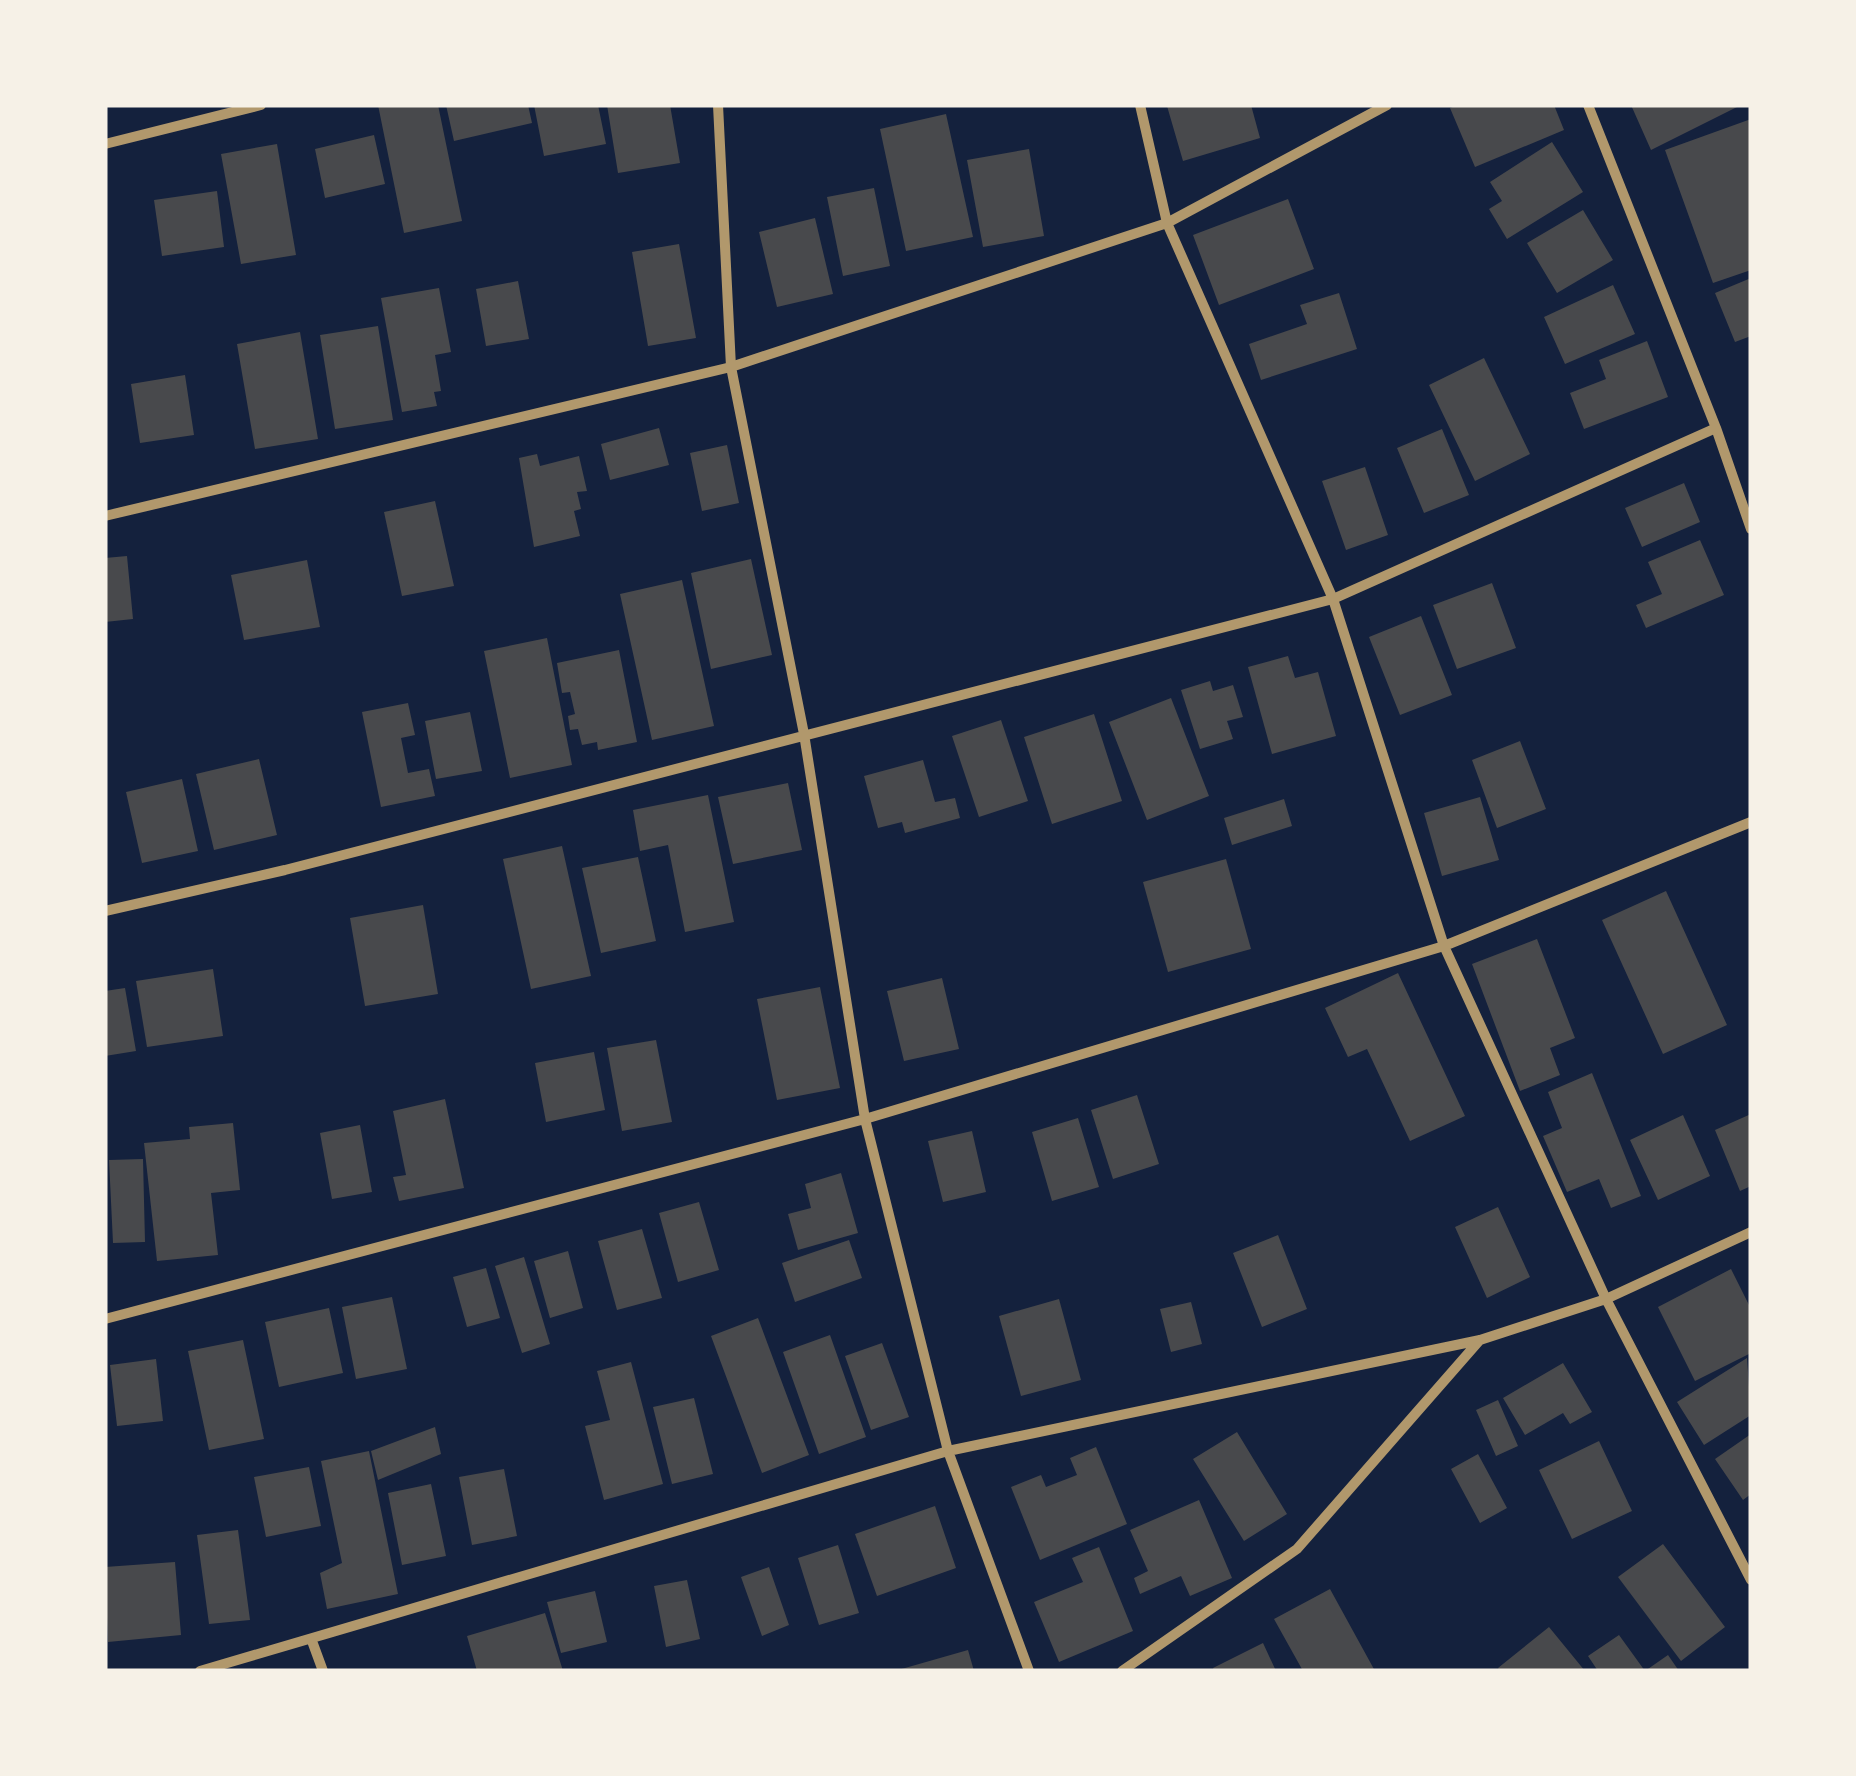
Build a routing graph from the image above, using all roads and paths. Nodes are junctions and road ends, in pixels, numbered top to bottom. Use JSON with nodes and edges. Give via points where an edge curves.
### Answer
{"nodes":[{"id":1,"x":261,"y":105,"type":"edge"},
{"id":2,"x":718,"y":105,"type":"edge"},
{"id":3,"x":1140,"y":105,"type":"edge"},
{"id":4,"x":1386,"y":105,"type":"edge"},
{"id":5,"x":1588,"y":105,"type":"edge"},
{"id":6,"x":105,"y":144,"type":"edge"},
{"id":7,"x":1166,"y":223,"type":"junction"},
{"id":8,"x":732,"y":367,"type":"junction"},
{"id":9,"x":1716,"y":428,"type":"junction"},
{"id":10,"x":105,"y":516,"type":"edge"},
{"id":11,"x":1751,"y":529,"type":"edge"},
{"id":12,"x":1334,"y":599,"type":"junction"},
{"id":13,"x":804,"y":734,"type":"junction"},
{"id":14,"x":1751,"y":822,"type":"edge"},
{"id":15,"x":105,"y":911,"type":"edge"},
{"id":16,"x":1444,"y":946,"type":"junction"},
{"id":17,"x":865,"y":1119,"type":"junction"},
{"id":18,"x":1751,"y":1232,"type":"edge"},
{"id":19,"x":1606,"y":1299,"type":"junction"},
{"id":20,"x":105,"y":1319,"type":"edge"},
{"id":21,"x":1480,"y":1340,"type":"junction"},
{"id":22,"x":948,"y":1452,"type":"junction"},
{"id":23,"x":1751,"y":1580,"type":"edge"},
{"id":24,"x":312,"y":1641,"type":"junction"},
{"id":25,"x":200,"y":1671,"type":"edge"},
{"id":26,"x":324,"y":1671,"type":"edge"},
{"id":27,"x":1028,"y":1671,"type":"edge"},
{"id":28,"x":1122,"y":1671,"type":"edge"}],
"edges":[{"from":1,"to":6,"type":"street"},
{"from":2,"to":8,"type":"street"},
{"from":3,"to":7,"type":"street"},
{"from":4,"to":7,"type":"street"},
{"from":5,"to":9,"type":"street"},
{"from":7,"to":8,"type":"street"},
{"from":7,"to":12,"type":"street"},
{"from":8,"to":10,"type":"street"},
{"from":8,"to":13,"type":"street"},
{"from":9,"to":11,"type":"street"},
{"from":9,"to":12,"type":"street"},
{"from":12,"to":13,"type":"street"},
{"from":12,"to":16,"type":"street"},
{"from":13,"to":15,"type":"street"},
{"from":13,"to":17,"type":"street"},
{"from":14,"to":16,"type":"street"},
{"from":16,"to":17,"type":"street"},
{"from":16,"to":19,"type":"street"},
{"from":17,"to":20,"type":"street"},
{"from":17,"to":22,"type":"street"},
{"from":18,"to":19,"type":"street"},
{"from":19,"to":21,"type":"street"},
{"from":19,"to":23,"type":"street"},
{"from":21,"to":22,"type":"street"},
{"from":21,"to":28,"type":"street","via":[[1297,1549]]},
{"from":22,"to":24,"type":"street"},
{"from":22,"to":27,"type":"street"},
{"from":24,"to":25,"type":"street"},
{"from":24,"to":26,"type":"street"}]}
